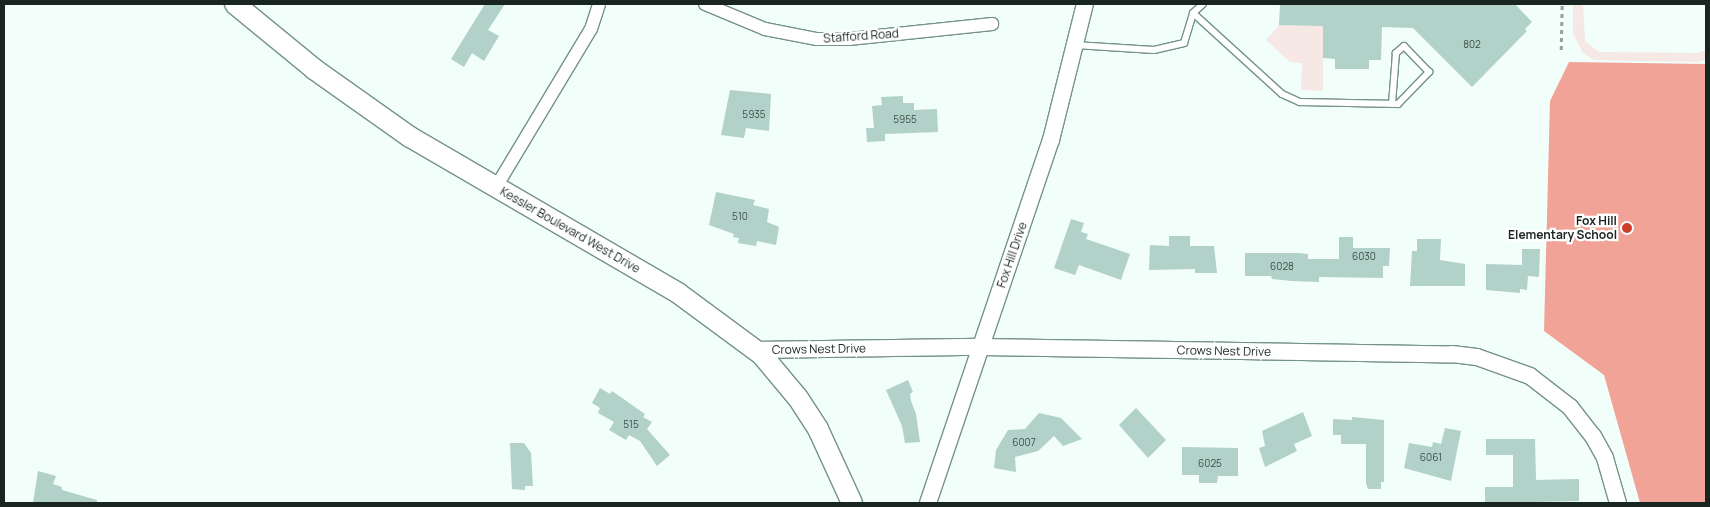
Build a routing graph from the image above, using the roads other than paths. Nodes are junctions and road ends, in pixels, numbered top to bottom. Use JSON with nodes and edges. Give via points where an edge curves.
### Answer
{"nodes":[{"id":1,"x":236,"y":4,"type":"edge"},
{"id":2,"x":599,"y":4,"type":"edge"},
{"id":3,"x":705,"y":4,"type":"edge"},
{"id":4,"x":1085,"y":4,"type":"edge"},
{"id":5,"x":1203,"y":4,"type":"edge"},
{"id":6,"x":1194,"y":13,"type":"junction"},
{"id":7,"x":992,"y":24,"type":"dead end"},
{"id":8,"x":1075,"y":45,"type":"junction"},
{"id":9,"x":1392,"y":104,"type":"junction"},
{"id":10,"x":496,"y":187,"type":"junction"},
{"id":11,"x":980,"y":348,"type":"junction"},
{"id":12,"x":754,"y":350,"type":"junction"},
{"id":13,"x":852,"y":503,"type":"edge"},
{"id":14,"x":928,"y":503,"type":"edge"},
{"id":15,"x":1618,"y":503,"type":"edge"}],
"edges":[{"from":1,"to":10,"type":"main road","name":"Kessler Boulevard West Drive","via":[[295,54],[371,111]]},
{"from":2,"to":10,"type":"street","via":[[591,29]]},
{"from":3,"to":7,"type":"street","name":"Stafford Road","via":[[765,29],[816,39]]},
{"from":4,"to":8,"type":"street","name":"Fox Hill Drive"},
{"from":5,"to":6,"type":"lane"},
{"from":6,"to":8,"type":"lane","via":[[1184,43],[1154,50]]},
{"from":6,"to":9,"type":"lane","via":[[1282,94],[1318,105]]},
{"from":8,"to":11,"type":"street","name":"Fox Hill Drive","via":[[1051,140]]},
{"from":9,"to":9,"type":"lane","via":[[1398,104],[1429,72],[1404,46],[1396,53]]},
{"from":10,"to":12,"type":"main road","name":"Kessler Boulevard West Drive","via":[[678,294]]},
{"from":11,"to":12,"type":"street","name":"Crows Nest Drive"},
{"from":11,"to":14,"type":"street","name":"Fox Hill Drive"},
{"from":11,"to":15,"type":"street","name":"Crows Nest Drive","via":[[1452,354],[1489,360],[1513,368],[1546,386],[1582,421],[1608,464]]},
{"from":12,"to":13,"type":"main road","name":"Kessler Boulevard West Drive","via":[[790,388],[818,429]]}]}
